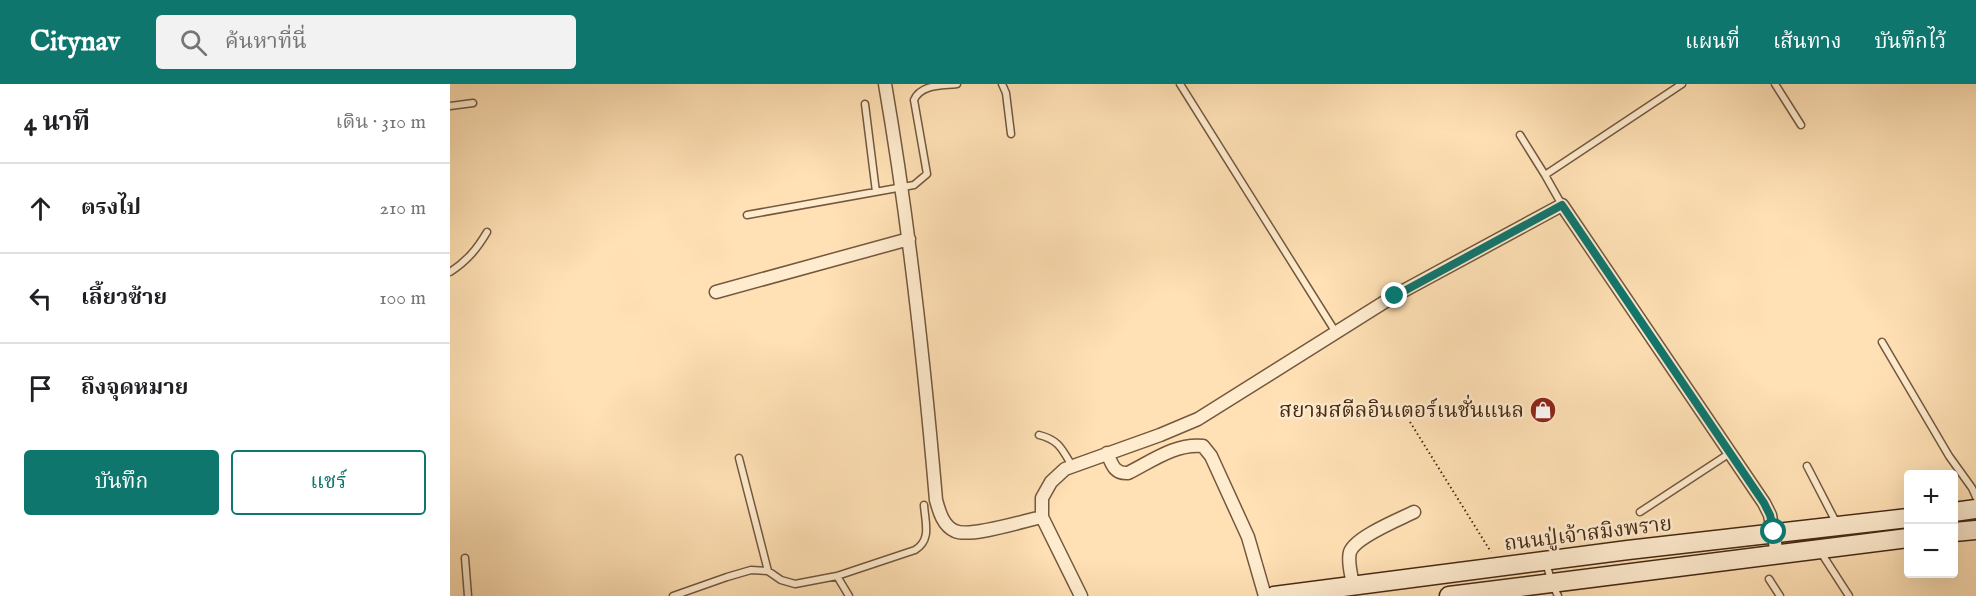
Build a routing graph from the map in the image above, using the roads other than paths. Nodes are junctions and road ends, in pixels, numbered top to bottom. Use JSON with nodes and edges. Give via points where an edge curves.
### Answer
{"nodes":[{"id":1,"x":885,"y":84,"type":"edge"},
{"id":2,"x":957,"y":84,"type":"edge"},
{"id":3,"x":1002,"y":84,"type":"edge"},
{"id":4,"x":1180,"y":84,"type":"edge"},
{"id":5,"x":1682,"y":84,"type":"edge"},
{"id":6,"x":1775,"y":84,"type":"edge"},
{"id":7,"x":473,"y":103,"type":"dead end"},
{"id":8,"x":865,"y":104,"type":"dead end"},
{"id":9,"x":450,"y":106,"type":"edge"},
{"id":10,"x":1800,"y":125,"type":"dead end"},
{"id":11,"x":1011,"y":134,"type":"dead end"},
{"id":12,"x":1520,"y":135,"type":"dead end"},
{"id":13,"x":1545,"y":175,"type":"junction"},
{"id":14,"x":903,"y":188,"type":"junction"},
{"id":15,"x":876,"y":192,"type":"junction"},
{"id":16,"x":1562,"y":205,"type":"junction"},
{"id":17,"x":747,"y":214,"type":"dead end"},
{"id":18,"x":487,"y":232,"type":"dead end"},
{"id":19,"x":909,"y":239,"type":"junction"},
{"id":20,"x":450,"y":272,"type":"edge"},
{"id":21,"x":716,"y":292,"type":"dead end"},
{"id":22,"x":1335,"y":331,"type":"junction"},
{"id":23,"x":1882,"y":342,"type":"dead end"},
{"id":24,"x":1039,"y":435,"type":"dead end"},
{"id":25,"x":1107,"y":453,"type":"junction"},
{"id":26,"x":1731,"y":453,"type":"junction"},
{"id":27,"x":739,"y":459,"type":"dead end"},
{"id":28,"x":1072,"y":466,"type":"junction"},
{"id":29,"x":1807,"y":466,"type":"dead end"},
{"id":30,"x":1976,"y":497,"type":"edge"},
{"id":31,"x":924,"y":505,"type":"dead end"},
{"id":32,"x":1976,"y":509,"type":"edge"},
{"id":33,"x":1958,"y":511,"type":"edge"},
{"id":34,"x":1414,"y":512,"type":"dead end"},
{"id":35,"x":1640,"y":512,"type":"dead end"},
{"id":36,"x":1042,"y":517,"type":"junction"},
{"id":37,"x":1904,"y":518,"type":"edge"},
{"id":38,"x":1838,"y":526,"type":"junction"},
{"id":39,"x":1774,"y":532,"type":"junction"},
{"id":40,"x":1958,"y":532,"type":"edge"},
{"id":41,"x":1975,"y":532,"type":"edge"},
{"id":42,"x":1904,"y":538,"type":"edge"},
{"id":43,"x":1818,"y":549,"type":"junction"},
{"id":44,"x":1777,"y":554,"type":"junction"},
{"id":45,"x":465,"y":558,"type":"dead end"},
{"id":46,"x":1546,"y":561,"type":"junction"},
{"id":47,"x":768,"y":571,"type":"junction"},
{"id":48,"x":837,"y":576,"type":"junction"},
{"id":49,"x":1769,"y":579,"type":"dead end"},
{"id":50,"x":1353,"y":586,"type":"junction"},
{"id":51,"x":1555,"y":589,"type":"edge"},
{"id":52,"x":1500,"y":593,"type":"edge"},
{"id":53,"x":468,"y":596,"type":"edge"},
{"id":54,"x":673,"y":596,"type":"edge"},
{"id":55,"x":849,"y":596,"type":"edge"},
{"id":56,"x":1081,"y":596,"type":"edge"},
{"id":57,"x":1265,"y":596,"type":"edge"},
{"id":58,"x":1274,"y":596,"type":"edge"},
{"id":59,"x":1449,"y":596,"type":"edge"},
{"id":60,"x":1780,"y":596,"type":"edge"},
{"id":61,"x":1849,"y":596,"type":"edge"}],
"edges":[{"from":1,"to":14,"type":"street"},
{"from":2,"to":14,"type":"lane","via":[[924,87],[916,93],[927,174]]},
{"from":3,"to":11,"type":"lane"},
{"from":4,"to":22,"type":"lane"},
{"from":5,"to":13,"type":"lane"},
{"from":6,"to":10,"type":"lane"},
{"from":7,"to":9,"type":"lane"},
{"from":8,"to":15,"type":"lane"},
{"from":12,"to":13,"type":"lane"},
{"from":13,"to":16,"type":"lane"},
{"from":14,"to":15,"type":"lane"},
{"from":14,"to":19,"type":"street"},
{"from":15,"to":17,"type":"lane"},
{"from":16,"to":22,"type":"street"},
{"from":16,"to":26,"type":"street"},
{"from":18,"to":20,"type":"lane","via":[[476,251]]},
{"from":19,"to":21,"type":"street"},
{"from":19,"to":36,"type":"street","via":[[940,515],[954,531],[964,533]]},
{"from":22,"to":25,"type":"street","via":[[1198,419]]},
{"from":23,"to":30,"type":"lane"},
{"from":24,"to":28,"type":"lane","via":[[1052,438]]},
{"from":25,"to":28,"type":"street"},
{"from":25,"to":57,"type":"street","via":[[1114,469],[1121,474],[1173,450],[1203,446],[1248,537]]},
{"from":26,"to":35,"type":"lane"},
{"from":26,"to":39,"type":"street","via":[[1764,503]]},
{"from":27,"to":47,"type":"lane"},
{"from":28,"to":36,"type":"street","via":[[1051,482],[1042,498]]},
{"from":29,"to":38,"type":"lane"},
{"from":31,"to":48,"type":"lane","via":[[926,539],[922,546]]},
{"from":32,"to":33,"type":"main road"},
{"from":34,"to":50,"type":"street","via":[[1350,551]]},
{"from":36,"to":56,"type":"street"},
{"from":37,"to":38,"type":"main road","name":"ถนนปู่เจ้าสมิงพราย"},
{"from":38,"to":39,"type":"main road","name":"ถนนปู่เจ้าสมิงพราย"},
{"from":39,"to":44,"type":"street"},
{"from":39,"to":46,"type":"main road","name":"ถนนปู่เจ้าสมิงพราย"},
{"from":40,"to":41,"type":"main road"},
{"from":42,"to":43,"type":"main road"},
{"from":43,"to":44,"type":"main road"},
{"from":43,"to":61,"type":"lane"},
{"from":44,"to":51,"type":"main road"},
{"from":45,"to":53,"type":"lane"},
{"from":46,"to":50,"type":"main road","name":"ถนนปู่เจ้าสมิงพราย"},
{"from":46,"to":51,"type":"lane"},
{"from":47,"to":48,"type":"lane","via":[[795,584]]},
{"from":47,"to":54,"type":"lane","via":[[751,570]]},
{"from":48,"to":55,"type":"lane"},
{"from":49,"to":60,"type":"lane"},
{"from":50,"to":58,"type":"main road","name":"ถนนปู่เจ้าสมิงพราย"},
{"from":51,"to":52,"type":"main road"},
{"from":52,"to":59,"type":"main road"}]}
